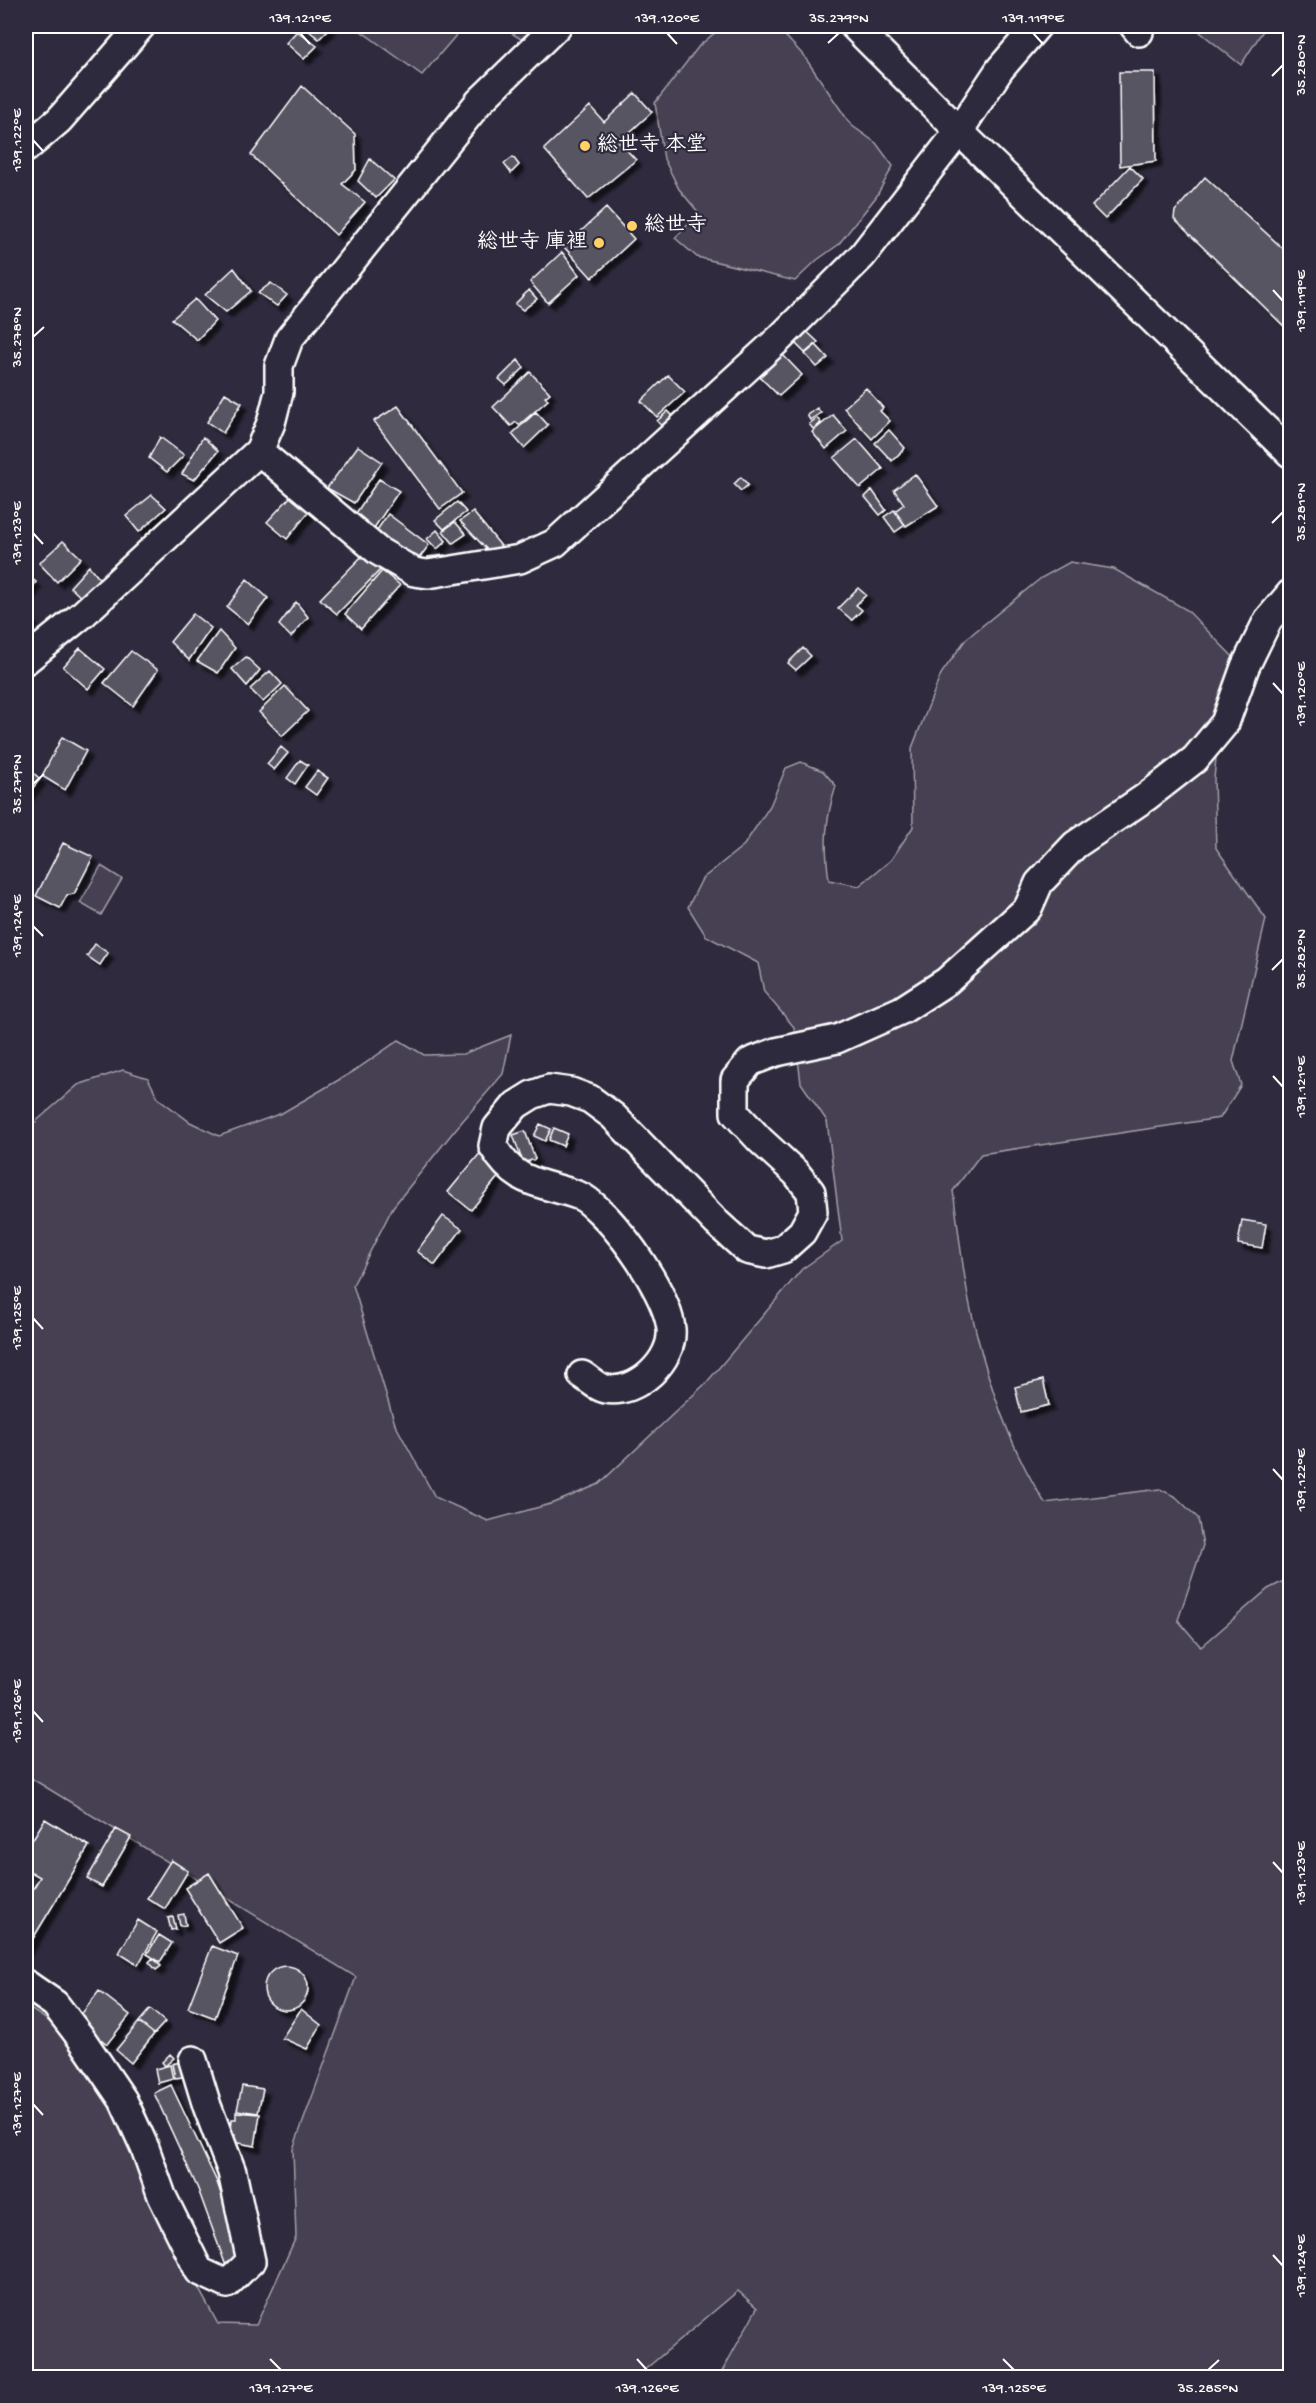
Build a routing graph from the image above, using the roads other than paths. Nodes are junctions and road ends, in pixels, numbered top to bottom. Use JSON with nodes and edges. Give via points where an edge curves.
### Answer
{"nodes":[{"id":1,"x":141,"y":26,"type":"edge"},
{"id":2,"x":556,"y":26,"type":"edge"},
{"id":3,"x":854,"y":26,"type":"edge"},
{"id":4,"x":1037,"y":26,"type":"edge"},
{"id":5,"x":959,"y":130,"type":"junction"},
{"id":6,"x":26,"y":148,"type":"edge"},
{"id":7,"x":259,"y":451,"type":"junction"},
{"id":8,"x":1290,"y":453,"type":"edge"},
{"id":9,"x":1290,"y":594,"type":"edge"},
{"id":10,"x":26,"y":660,"type":"edge"},
{"id":11,"x":582,"y":1375,"type":"dead end"},
{"id":12,"x":26,"y":1984,"type":"edge"},
{"id":13,"x":193,"y":2060,"type":"dead end"}],
"edges":[{"from":1,"to":6,"type":"street","via":[[59,120]]},
{"from":2,"to":7,"type":"street","via":[[479,102],[290,339],[279,366],[279,392],[271,423]]},
{"from":3,"to":5,"type":"street"},
{"from":4,"to":5,"type":"street","via":[[1000,69]]},
{"from":5,"to":7,"type":"street","via":[[862,256],[780,338],[555,543],[520,559],[436,573],[414,572],[378,551]]},
{"from":5,"to":8,"type":"street"},
{"from":7,"to":10,"type":"street","via":[[83,614]]},
{"from":9,"to":11,"type":"street","via":[[1268,620],[1245,667],[1225,723],[1196,759],[1075,845],[1039,883],[1028,908],[990,944],[947,981],[902,1010],[837,1039],[776,1052],[750,1062],[735,1080],[735,1113],[811,1192],[813,1212],[802,1232],[783,1249],[766,1254],[747,1250],[613,1116],[590,1099],[549,1089],[516,1105],[497,1128],[493,1146],[503,1162],[525,1180],[583,1197],[617,1229],[664,1303],[669,1321],[667,1355],[650,1374],[628,1388],[604,1389]]},
{"from":12,"to":13,"type":"street","via":[[55,2004],[123,2100],[162,2196],[199,2271],[227,2284],[251,2261],[232,2172]]}]}
